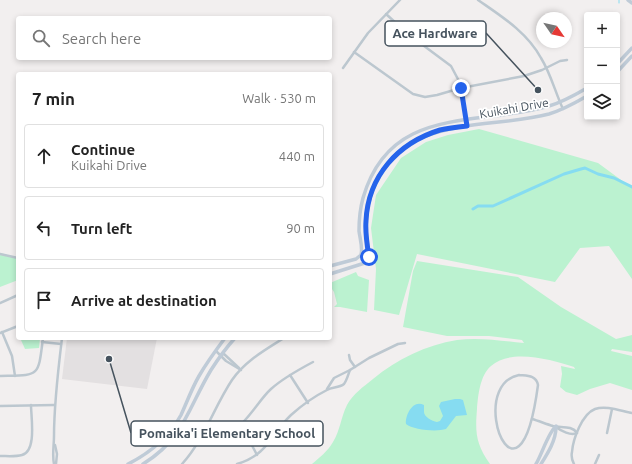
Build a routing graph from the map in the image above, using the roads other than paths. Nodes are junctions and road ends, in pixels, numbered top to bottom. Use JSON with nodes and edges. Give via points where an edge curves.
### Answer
{"nodes":[{"id":1,"x":400,"y":0,"type":"edge"},
{"id":2,"x":478,"y":0,"type":"edge"},
{"id":3,"x":628,"y":0,"type":"edge"},
{"id":4,"x":632,"y":3,"type":"edge"},
{"id":5,"x":386,"y":14,"type":"junction"},
{"id":6,"x":632,"y":48,"type":"edge"},
{"id":7,"x":354,"y":52,"type":"junction"},
{"id":8,"x":632,"y":56,"type":"edge"},
{"id":9,"x":567,"y":60,"type":"dead end"},
{"id":10,"x":620,"y":61,"type":"edge"},
{"id":11,"x":342,"y":68,"type":"dead end"},
{"id":12,"x":546,"y":68,"type":"junction"},
{"id":13,"x":620,"y":69,"type":"edge"},
{"id":14,"x":461,"y":88,"type":"junction"},
{"id":15,"x":584,"y":90,"type":"edge"},
{"id":16,"x":584,"y":98,"type":"edge"},
{"id":17,"x":560,"y":102,"type":"junction"},
{"id":18,"x":563,"y":109,"type":"junction"},
{"id":19,"x":466,"y":119,"type":"junction"},
{"id":20,"x":467,"y":126,"type":"junction"},
{"id":21,"x":0,"y":254,"type":"edge"},
{"id":22,"x":16,"y":258,"type":"edge"},
{"id":23,"x":332,"y":265,"type":"edge"},
{"id":24,"x":332,"y":273,"type":"edge"},
{"id":25,"x":16,"y":296,"type":"edge"},
{"id":26,"x":0,"y":303,"type":"edge"},
{"id":27,"x":16,"y":327,"type":"edge"},
{"id":28,"x":1,"y":333,"type":"edge"},
{"id":29,"x":62,"y":340,"type":"edge"},
{"id":30,"x":224,"y":340,"type":"edge"},
{"id":31,"x":233,"y":340,"type":"edge"},
{"id":32,"x":281,"y":340,"type":"edge"},
{"id":33,"x":42,"y":342,"type":"joint"},
{"id":34,"x":405,"y":343,"type":"dead end"},
{"id":35,"x":61,"y":344,"type":"junction"},
{"id":36,"x":216,"y":350,"type":"junction"},
{"id":37,"x":221,"y":355,"type":"junction"},
{"id":38,"x":349,"y":355,"type":"dead end"},
{"id":39,"x":313,"y":362,"type":"dead end"},
{"id":40,"x":355,"y":367,"type":"junction"},
{"id":41,"x":240,"y":369,"type":"junction"},
{"id":42,"x":350,"y":370,"type":"junction"},
{"id":43,"x":290,"y":375,"type":"junction"},
{"id":44,"x":0,"y":376,"type":"edge"},
{"id":45,"x":15,"y":376,"type":"junction"},
{"id":46,"x":327,"y":390,"type":"junction"},
{"id":47,"x":308,"y":403,"type":"junction"},
{"id":48,"x":31,"y":405,"type":"junction"},
{"id":49,"x":54,"y":405,"type":"junction"},
{"id":50,"x":0,"y":406,"type":"edge"},
{"id":51,"x":612,"y":409,"type":"junction"},
{"id":52,"x":632,"y":413,"type":"edge"},
{"id":53,"x":532,"y":419,"type":"junction"},
{"id":54,"x":240,"y":426,"type":"junction"},
{"id":55,"x":556,"y":426,"type":"junction"},
{"id":56,"x":203,"y":433,"type":"junction"},
{"id":57,"x":577,"y":433,"type":"junction"},
{"id":58,"x":607,"y":433,"type":"dead end"},
{"id":59,"x":257,"y":455,"type":"junction"},
{"id":60,"x":599,"y":455,"type":"dead end"},
{"id":61,"x":0,"y":456,"type":"edge"},
{"id":62,"x":184,"y":463,"type":"edge"},
{"id":63,"x":55,"y":464,"type":"edge"},
{"id":64,"x":128,"y":464,"type":"edge"},
{"id":65,"x":143,"y":464,"type":"edge"},
{"id":66,"x":237,"y":464,"type":"edge"},
{"id":67,"x":536,"y":464,"type":"edge"},
{"id":68,"x":541,"y":464,"type":"edge"},
{"id":69,"x":574,"y":464,"type":"edge"},
{"id":70,"x":595,"y":464,"type":"edge"}],
"edges":[{"from":1,"to":5,"type":"street"},
{"from":2,"to":12,"type":"street","via":[[522,33],[541,57]]},
{"from":3,"to":4,"type":"main road"},
{"from":5,"to":7,"type":"street","via":[[368,32]]},
{"from":5,"to":14,"type":"street","via":[[408,34],[448,62],[458,77]]},
{"from":6,"to":10,"type":"main road"},
{"from":7,"to":11,"type":"street"},
{"from":7,"to":14,"type":"street","via":[[418,96],[429,97]]},
{"from":8,"to":13,"type":"main road"},
{"from":9,"to":12,"type":"street"},
{"from":12,"to":14,"type":"street","via":[[524,76]]},
{"from":12,"to":17,"type":"street"},
{"from":14,"to":19,"type":"street"},
{"from":15,"to":17,"type":"main road","name":"Kuikahi Drive"},
{"from":16,"to":18,"type":"main road","name":"Kuikahi Drive"},
{"from":17,"to":18,"type":"street"},
{"from":17,"to":19,"type":"main road","name":"Kuikahi Drive","via":[[541,109]]},
{"from":18,"to":20,"type":"main road","name":"Kuikahi Drive","via":[[540,116]]},
{"from":19,"to":20,"type":"street"},
{"from":19,"to":23,"type":"main road","name":"Kuikahi Drive","via":[[423,129],[400,142],[384,158],[371,178],[363,198],[359,223],[361,255]]},
{"from":20,"to":24,"type":"main road","name":"Kuikahi Drive","via":[[441,130],[414,141],[386,165],[374,187],[368,207],[368,262]]},
{"from":21,"to":22,"type":"street"},
{"from":25,"to":26,"type":"street"},
{"from":27,"to":28,"type":"street"},
{"from":28,"to":45,"type":"street","via":[[12,356]]},
{"from":29,"to":35,"type":"street"},
{"from":30,"to":36,"type":"main road"},
{"from":31,"to":37,"type":"main road"},
{"from":32,"to":41,"type":"street"},
{"from":33,"to":35,"type":"street"},
{"from":33,"to":45,"type":"street","via":[[38,369],[32,374]]},
{"from":34,"to":40,"type":"street","via":[[398,344]]},
{"from":35,"to":49,"type":"street"},
{"from":36,"to":37,"type":"street"},
{"from":36,"to":64,"type":"main road","via":[[199,376],[174,426],[158,444]]},
{"from":37,"to":41,"type":"street","via":[[224,354]]},
{"from":37,"to":65,"type":"main road","via":[[179,431],[161,452]]},
{"from":38,"to":40,"type":"street"},
{"from":39,"to":43,"type":"street"},
{"from":40,"to":42,"type":"street"},
{"from":41,"to":56,"type":"street"},
{"from":42,"to":46,"type":"street","via":[[334,378]]},
{"from":42,"to":46,"type":"street","via":[[343,385]]},
{"from":43,"to":47,"type":"street"},
{"from":43,"to":54,"type":"street","via":[[268,392]]},
{"from":44,"to":45,"type":"street"},
{"from":46,"to":47,"type":"street"},
{"from":47,"to":59,"type":"street","via":[[288,418]]},
{"from":48,"to":49,"type":"street"},
{"from":48,"to":50,"type":"street"},
{"from":48,"to":61,"type":"street","via":[[32,441],[28,452],[22,455]]},
{"from":49,"to":63,"type":"street","via":[[52,455]]},
{"from":51,"to":52,"type":"street"},
{"from":51,"to":57,"type":"street","via":[[592,410],[585,416]]},
{"from":51,"to":58,"type":"street"},
{"from":53,"to":53,"type":"street","via":[[522,444],[516,448],[508,446],[499,435],[496,422],[497,402],[503,384],[510,378],[519,375],[533,377],[537,381]]},
{"from":53,"to":55,"type":"street"},
{"from":54,"to":56,"type":"street","via":[[219,438]]},
{"from":54,"to":59,"type":"street"},
{"from":55,"to":57,"type":"street","via":[[575,430]]},
{"from":55,"to":67,"type":"main road","via":[[551,430]]},
{"from":55,"to":68,"type":"main road","via":[[552,444]]},
{"from":56,"to":62,"type":"street"},
{"from":57,"to":69,"type":"street","via":[[571,453]]},
{"from":59,"to":66,"type":"street"},
{"from":60,"to":70,"type":"street"}]}
